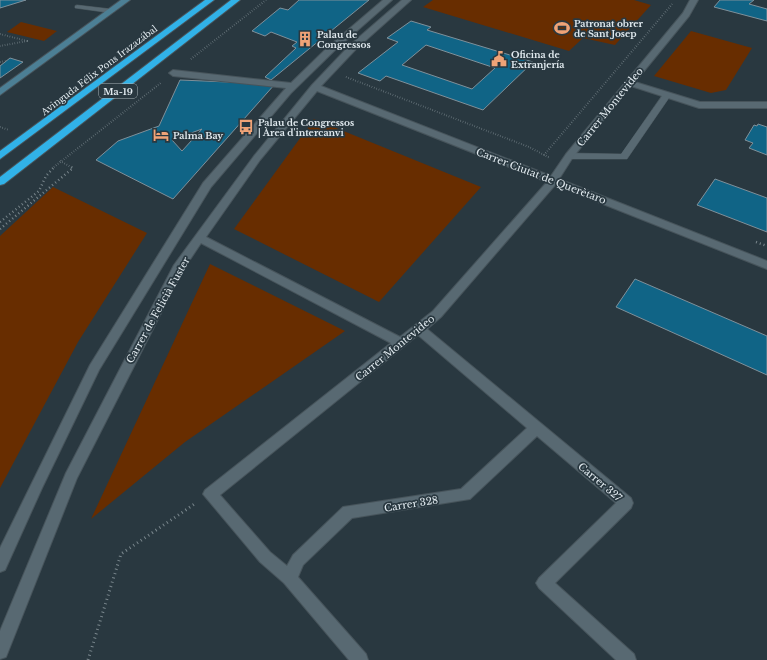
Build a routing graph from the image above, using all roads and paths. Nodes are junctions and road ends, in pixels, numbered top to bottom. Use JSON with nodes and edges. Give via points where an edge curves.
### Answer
{"nodes":[{"id":1,"x":126,"y":0,"type":"edge"},
{"id":2,"x":210,"y":0,"type":"edge"},
{"id":3,"x":236,"y":0,"type":"edge"},
{"id":4,"x":388,"y":0,"type":"edge"},
{"id":5,"x":407,"y":0,"type":"edge"},
{"id":6,"x":675,"y":0,"type":"edge"},
{"id":7,"x":694,"y":0,"type":"edge"},
{"id":8,"x":77,"y":6,"type":"dead end"},
{"id":9,"x":111,"y":11,"type":"junction"},
{"id":10,"x":0,"y":34,"type":"edge"},
{"id":11,"x":0,"y":46,"type":"edge"},
{"id":12,"x":6,"y":61,"type":"dead end"},
{"id":13,"x":0,"y":62,"type":"edge"},
{"id":14,"x":328,"y":71,"type":"junction"},
{"id":15,"x":173,"y":73,"type":"dead end"},
{"id":16,"x":630,"y":83,"type":"junction"},
{"id":17,"x":293,"y":86,"type":"junction"},
{"id":18,"x":315,"y":87,"type":"junction"},
{"id":19,"x":0,"y":92,"type":"edge"},
{"id":20,"x":667,"y":95,"type":"junction"},
{"id":21,"x":767,"y":105,"type":"edge"},
{"id":22,"x":0,"y":127,"type":"edge"},
{"id":23,"x":9,"y":130,"type":"dead end"},
{"id":24,"x":0,"y":156,"type":"edge"},
{"id":25,"x":569,"y":156,"type":"junction"},
{"id":26,"x":554,"y":180,"type":"junction"},
{"id":27,"x":0,"y":182,"type":"edge"},
{"id":28,"x":0,"y":222,"type":"edge"},
{"id":29,"x":0,"y":229,"type":"edge"},
{"id":30,"x":200,"y":238,"type":"junction"},
{"id":31,"x":767,"y":265,"type":"edge"},
{"id":32,"x":418,"y":329,"type":"junction"},
{"id":33,"x":401,"y":343,"type":"junction"},
{"id":34,"x":536,"y":428,"type":"junction"},
{"id":35,"x":210,"y":494,"type":"junction"},
{"id":36,"x":0,"y":566,"type":"edge"},
{"id":37,"x":289,"y":578,"type":"junction"},
{"id":38,"x":0,"y":651,"type":"edge"},
{"id":39,"x":88,"y":660,"type":"edge"},
{"id":40,"x":360,"y":660,"type":"edge"},
{"id":41,"x":628,"y":660,"type":"edge"}],
"edges":[{"from":1,"to":9,"type":"street"},
{"from":2,"to":24,"type":"highway","name":"Avinguda Félix Pons Irazazábal","number":"Ma-19"},
{"from":3,"to":27,"type":"highway","number":"Ma-19"},
{"from":4,"to":17,"type":"street"},
{"from":5,"to":14,"type":"street","name":"Carrer de Felicià Fuster"},
{"from":6,"to":14,"type":"path","via":[[544,155],[529,147]]},
{"from":7,"to":16,"type":"street","name":"Carrer Montevideo","via":[[686,14]]},
{"from":8,"to":9,"type":"lane"},
{"from":9,"to":19,"type":"street"},
{"from":10,"to":11,"type":"path","via":[[27,41]]},
{"from":12,"to":13,"type":"path"},
{"from":14,"to":18,"type":"street","name":"Carrer de Felicià Fuster"},
{"from":15,"to":17,"type":"street"},
{"from":16,"to":20,"type":"street"},
{"from":16,"to":25,"type":"street","name":"Carrer Montevideo"},
{"from":17,"to":36,"type":"street","via":[[207,184],[145,283],[94,368]]},
{"from":18,"to":26,"type":"street","name":"Carrer Ciutat de Querètaro"},
{"from":18,"to":30,"type":"street","name":"Carrer de Felicià Fuster","via":[[257,158]]},
{"from":20,"to":21,"type":"street","via":[[699,105]]},
{"from":20,"to":25,"type":"lane","via":[[624,158]]},
{"from":22,"to":23,"type":"path"},
{"from":25,"to":26,"type":"street","name":"Carrer Montevideo"},
{"from":26,"to":31,"type":"street","name":"Carrer Ciutat de Querètaro"},
{"from":26,"to":32,"type":"street","name":"Carrer Montevideo","via":[[437,314]]},
{"from":28,"to":29,"type":"path","via":[[39,191],[46,176],[60,162],[73,168]]},
{"from":30,"to":33,"type":"street"},
{"from":30,"to":38,"type":"street","name":"Carrer de Felicià Fuster","via":[[178,268],[71,477]]},
{"from":32,"to":33,"type":"street","name":"Carrer Montevideo"},
{"from":32,"to":34,"type":"street","name":"Carrer 327"},
{"from":33,"to":35,"type":"street","name":"Carrer Montevideo"},
{"from":34,"to":37,"type":"street","name":"Carrer 328","via":[[465,494],[348,512],[298,560]]},
{"from":34,"to":41,"type":"street","name":"Carrer 327","via":[[626,503],[544,583]]},
{"from":35,"to":37,"type":"street","via":[[265,557]]},
{"from":35,"to":39,"type":"path","via":[[121,554]]},
{"from":37,"to":40,"type":"street"}]}
